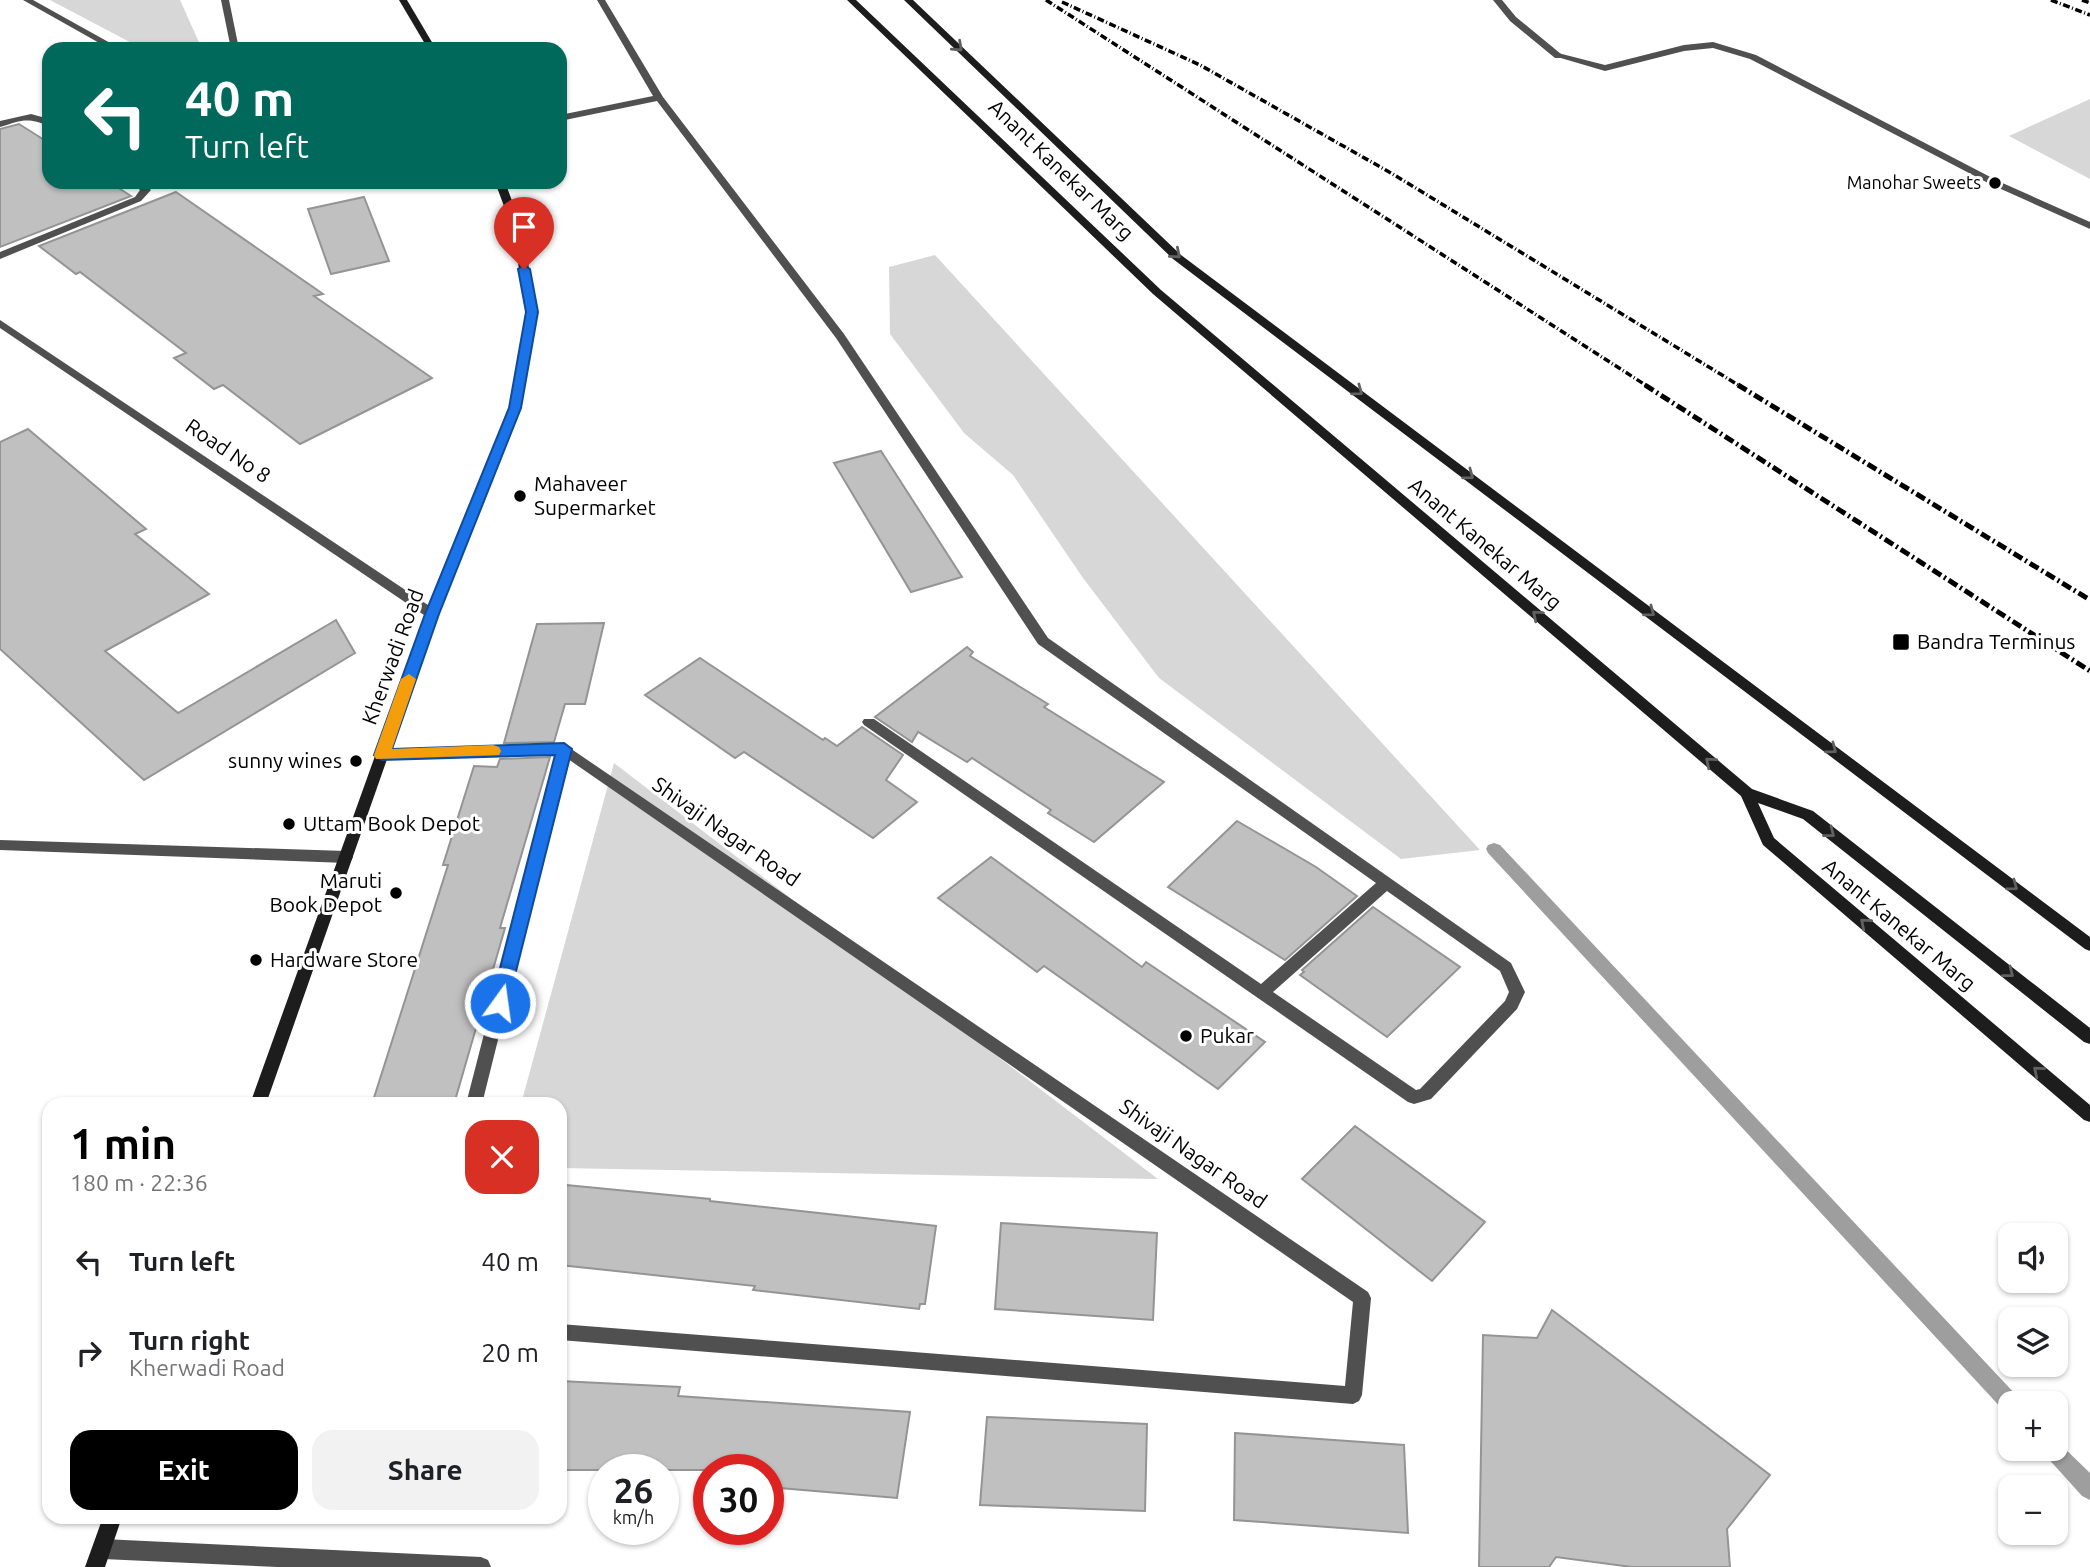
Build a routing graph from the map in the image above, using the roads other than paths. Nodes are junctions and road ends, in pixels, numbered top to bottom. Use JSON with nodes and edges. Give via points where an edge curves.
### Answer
{"nodes":[{"id":1,"x":27,"y":0,"type":"edge"},
{"id":2,"x":225,"y":0,"type":"edge"},
{"id":3,"x":403,"y":0,"type":"edge"},
{"id":4,"x":601,"y":0,"type":"edge"},
{"id":5,"x":851,"y":0,"type":"edge"},
{"id":6,"x":908,"y":0,"type":"edge"},
{"id":7,"x":1497,"y":0,"type":"edge"},
{"id":8,"x":104,"y":42,"type":"edge"},
{"id":9,"x":234,"y":42,"type":"edge"},
{"id":10,"x":428,"y":42,"type":"edge"},
{"id":11,"x":659,"y":98,"type":"junction"},
{"id":12,"x":567,"y":117,"type":"edge"},
{"id":13,"x":42,"y":119,"type":"edge"},
{"id":14,"x":0,"y":124,"type":"edge"},
{"id":15,"x":145,"y":189,"type":"edge"},
{"id":16,"x":503,"y":189,"type":"edge"},
{"id":17,"x":2090,"y":226,"type":"edge"},
{"id":18,"x":0,"y":256,"type":"edge"},
{"id":19,"x":0,"y":323,"type":"edge"},
{"id":20,"x":432,"y":614,"type":"junction"},
{"id":21,"x":869,"y":722,"type":"dead end"},
{"id":22,"x":564,"y":749,"type":"junction"},
{"id":23,"x":382,"y":755,"type":"junction"},
{"id":24,"x":1748,"y":793,"type":"junction"},
{"id":25,"x":0,"y":845,"type":"edge"},
{"id":26,"x":346,"y":857,"type":"junction"},
{"id":27,"x":1386,"y":883,"type":"junction"},
{"id":28,"x":2090,"y":945,"type":"edge"},
{"id":29,"x":1261,"y":993,"type":"junction"},
{"id":30,"x":2090,"y":1037,"type":"edge"},
{"id":31,"x":260,"y":1097,"type":"edge"},
{"id":32,"x":476,"y":1097,"type":"edge"},
{"id":33,"x":2090,"y":1115,"type":"edge"},
{"id":34,"x":567,"y":1333,"type":"edge"},
{"id":35,"x":111,"y":1524,"type":"edge"},
{"id":36,"x":99,"y":1558,"type":"edge"},
{"id":37,"x":481,"y":1567,"type":"edge"}],
"edges":[{"from":1,"to":8,"type":"street"},
{"from":2,"to":9,"type":"street"},
{"from":3,"to":10,"type":"street"},
{"from":4,"to":11,"type":"street"},
{"from":24,"to":5,"type":"street","name":"Anant Kanekar Marg","one_way":true,"via":[[1157,292]]},
{"from":6,"to":28,"type":"street","name":"Anant Kanekar Marg","one_way":true,"via":[[1177,257]]},
{"from":7,"to":17,"type":"street","via":[[1558,57],[1605,68],[1684,48],[1713,45],[1739,53]]},
{"from":11,"to":12,"type":"street"},
{"from":11,"to":27,"type":"street","via":[[840,336],[1042,641]]},
{"from":13,"to":14,"type":"street","via":[[26,116]]},
{"from":15,"to":18,"type":"street","via":[[138,199]]},
{"from":16,"to":20,"type":"street","name":"Kherwadi Road","via":[[516,225],[532,312],[515,408]]},
{"from":19,"to":20,"type":"street","name":"Road No 8"},
{"from":20,"to":23,"type":"street","name":"Kherwadi Road"},
{"from":21,"to":29,"type":"street"},
{"from":22,"to":23,"type":"street"},
{"from":22,"to":32,"type":"street"},
{"from":22,"to":34,"type":"street","name":"Shivaji Nagar Road","via":[[1362,1298],[1353,1395]]},
{"from":23,"to":26,"type":"street","name":"Kherwadi Road"},
{"from":24,"to":30,"type":"street","one_way":true,"via":[[1808,815]]},
{"from":33,"to":24,"type":"street","name":"Anant Kanekar Marg","one_way":true,"via":[[1768,841]]},
{"from":25,"to":26,"type":"street"},
{"from":26,"to":31,"type":"street","name":"Kherwadi Road"},
{"from":27,"to":29,"type":"street"},
{"from":27,"to":29,"type":"street","via":[[1506,967],[1517,992],[1511,1005],[1425,1094],[1414,1097],[1403,1092]]},
{"from":35,"to":36,"type":"street"},
{"from":36,"to":37,"type":"street"}]}
